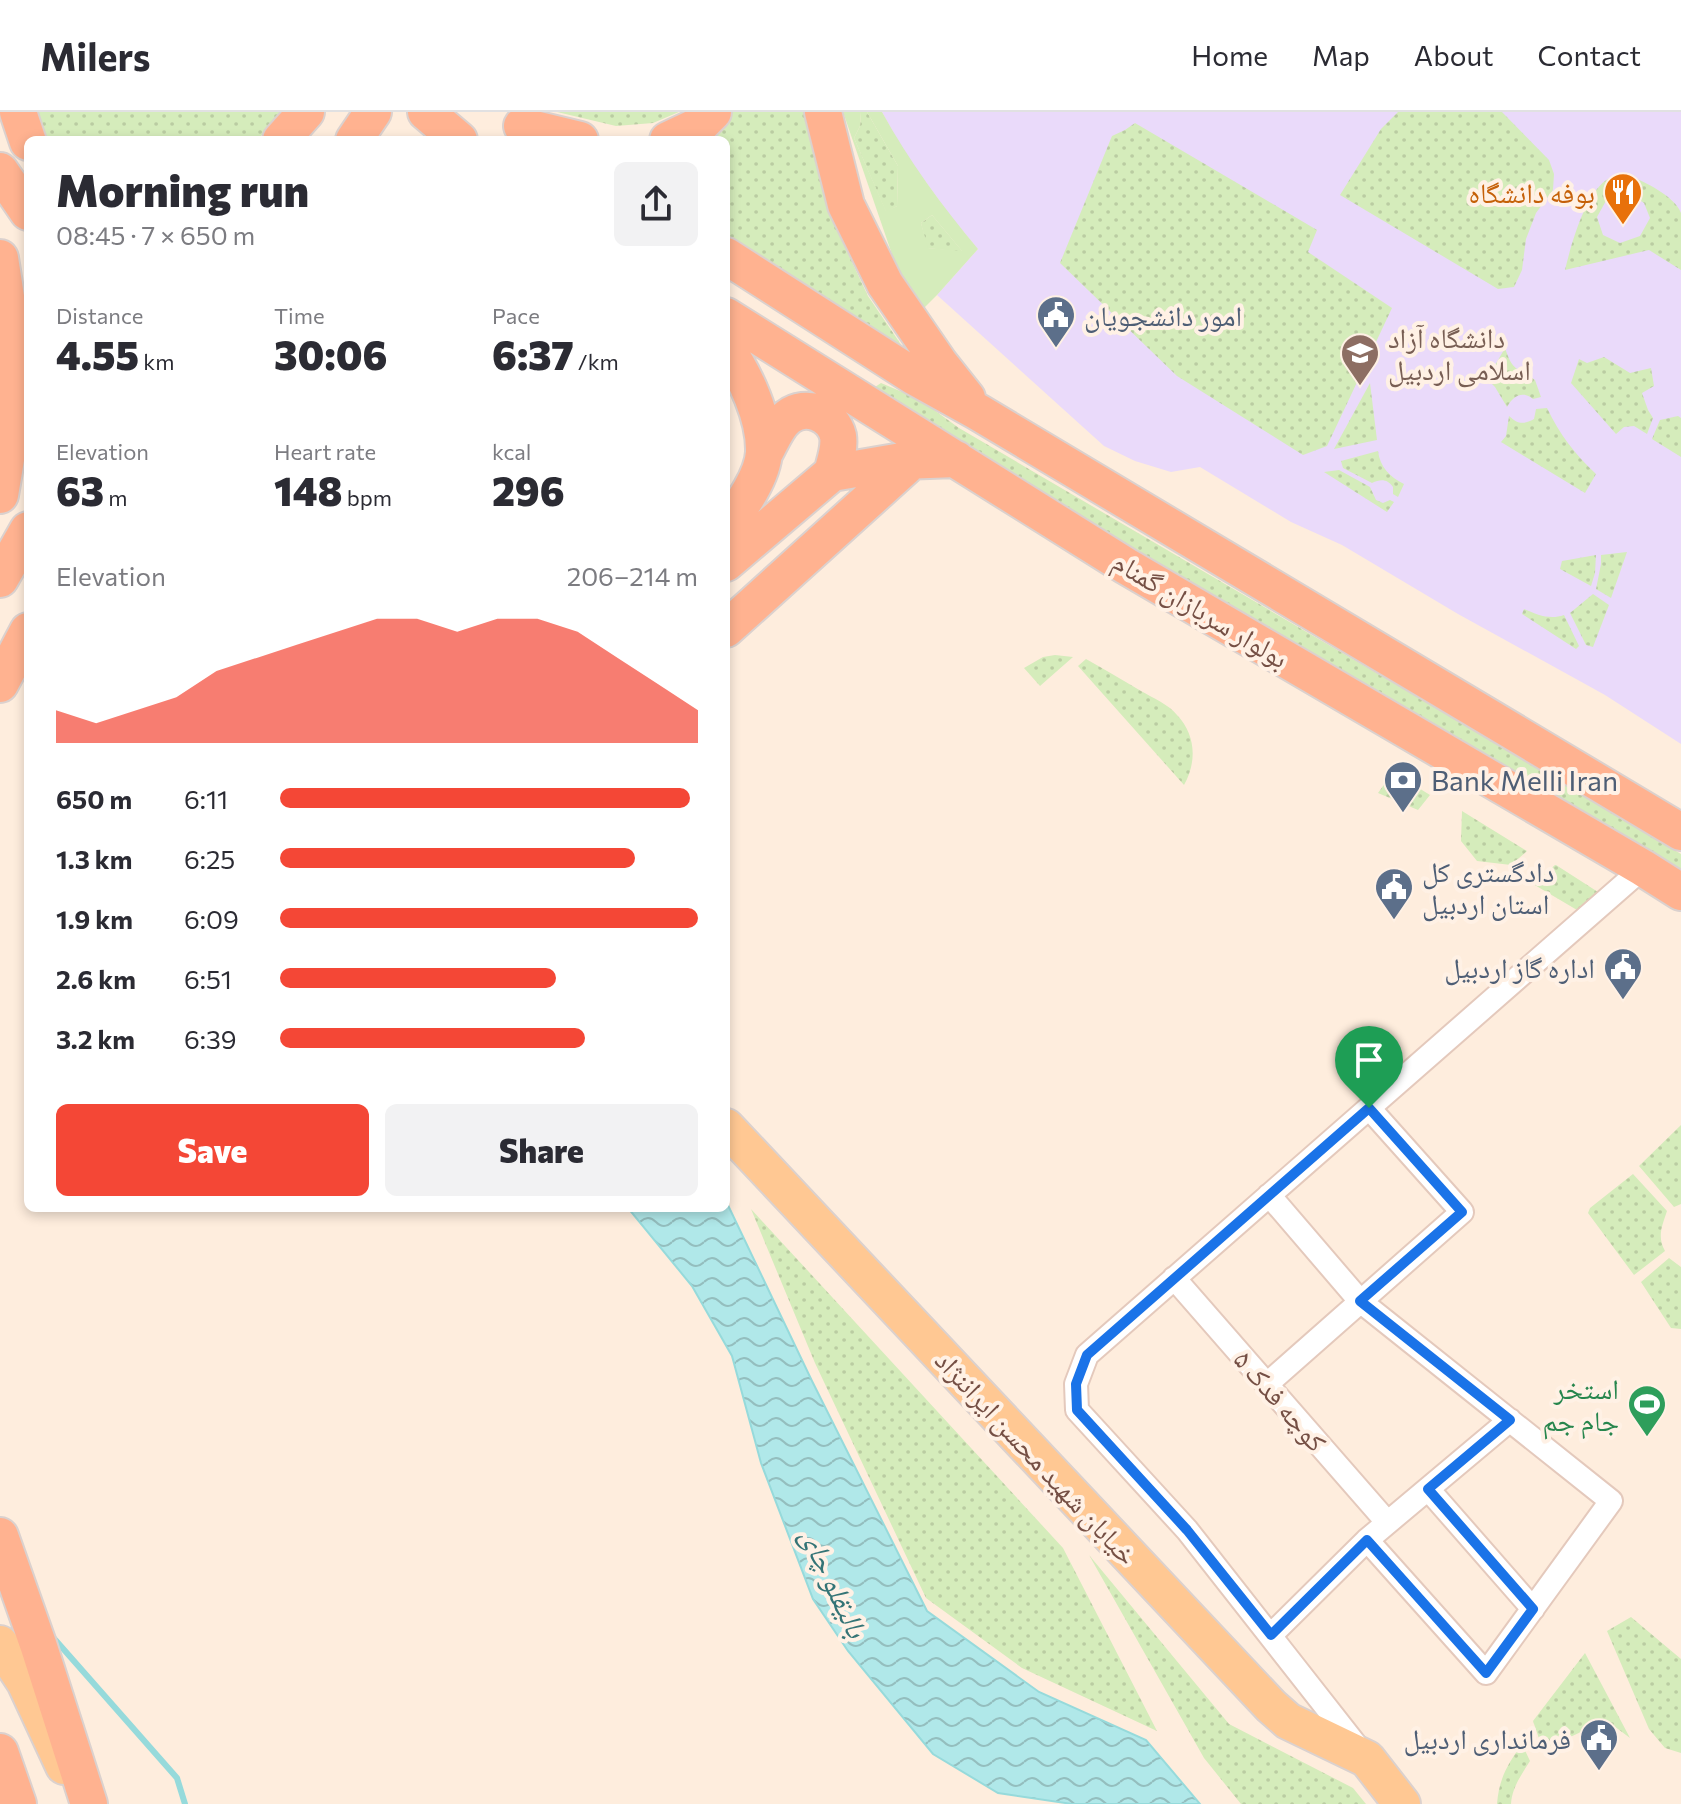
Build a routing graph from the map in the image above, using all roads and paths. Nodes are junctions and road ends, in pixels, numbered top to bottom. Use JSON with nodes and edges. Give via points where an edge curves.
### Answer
{"nodes":[{"id":1,"x":18,"y":112,"type":"edge"},
{"id":2,"x":308,"y":112,"type":"edge"},
{"id":3,"x":426,"y":112,"type":"edge"},
{"id":4,"x":713,"y":112,"type":"edge"},
{"id":5,"x":823,"y":112,"type":"edge"},
{"id":6,"x":523,"y":126,"type":"edge"},
{"id":7,"x":26,"y":136,"type":"edge"},
{"id":8,"x":285,"y":136,"type":"edge"},
{"id":9,"x":295,"y":136,"type":"edge"},
{"id":10,"x":454,"y":136,"type":"edge"},
{"id":11,"x":564,"y":136,"type":"edge"},
{"id":12,"x":677,"y":136,"type":"edge"},
{"id":13,"x":0,"y":171,"type":"edge"},
{"id":14,"x":24,"y":206,"type":"edge"},
{"id":15,"x":0,"y":258,"type":"edge"},
{"id":16,"x":730,"y":259,"type":"edge"},
{"id":17,"x":730,"y":318,"type":"edge"},
{"id":18,"x":730,"y":354,"type":"edge"},
{"id":19,"x":978,"y":412,"type":"junction"},
{"id":20,"x":764,"y":454,"type":"junction"},
{"id":21,"x":956,"y":459,"type":"junction"},
{"id":22,"x":913,"y":460,"type":"junction"},
{"id":23,"x":832,"y":473,"type":"junction"},
{"id":24,"x":0,"y":495,"type":"edge"},
{"id":25,"x":730,"y":519,"type":"edge"},
{"id":26,"x":24,"y":537,"type":"edge"},
{"id":27,"x":730,"y":560,"type":"edge"},
{"id":28,"x":0,"y":579,"type":"edge"},
{"id":29,"x":730,"y":625,"type":"edge"},
{"id":30,"x":24,"y":639,"type":"edge"},
{"id":31,"x":0,"y":684,"type":"edge"},
{"id":32,"x":1681,"y":832,"type":"edge"},
{"id":33,"x":1643,"y":868,"type":"junction"},
{"id":34,"x":1681,"y":892,"type":"edge"},
{"id":35,"x":1369,"y":1108,"type":"junction"},
{"id":36,"x":730,"y":1131,"type":"edge"},
{"id":37,"x":1269,"y":1195,"type":"junction"},
{"id":38,"x":1174,"y":1278,"type":"junction"},
{"id":39,"x":1360,"y":1301,"type":"junction"},
{"id":40,"x":1267,"y":1384,"type":"junction"},
{"id":41,"x":1510,"y":1420,"type":"junction"},
{"id":42,"x":1428,"y":1489,"type":"junction"},
{"id":43,"x":1387,"y":1522,"type":"junction"},
{"id":44,"x":0,"y":1536,"type":"edge"},
{"id":45,"x":1367,"y":1540,"type":"junction"},
{"id":46,"x":1533,"y":1609,"type":"junction"},
{"id":47,"x":1271,"y":1635,"type":"junction"},
{"id":48,"x":0,"y":1644,"type":"edge"},
{"id":49,"x":0,"y":1752,"type":"edge"},
{"id":50,"x":1367,"y":1759,"type":"junction"},
{"id":51,"x":18,"y":1804,"type":"edge"},
{"id":52,"x":81,"y":1804,"type":"edge"},
{"id":53,"x":89,"y":1804,"type":"edge"},
{"id":54,"x":1402,"y":1804,"type":"edge"}],
"edges":[{"from":1,"to":7,"type":"highway"},
{"from":2,"to":8,"type":"highway"},
{"from":2,"to":9,"type":"highway"},
{"from":3,"to":10,"type":"highway"},
{"from":4,"to":12,"type":"highway"},
{"from":5,"to":19,"type":"highway","via":[[846,205],[885,284]]},
{"from":6,"to":11,"type":"highway"},
{"from":13,"to":14,"type":"highway"},
{"from":15,"to":24,"type":"highway","via":[[14,349],[12,423]]},
{"from":16,"to":19,"type":"highway","name":"بولوار سربازان گمنام"},
{"from":17,"to":21,"type":"highway","name":"بولوار سربازان گمنام"},
{"from":18,"to":20,"type":"highway","via":[[755,403]]},
{"from":19,"to":32,"type":"highway","name":"بولوار سربازان گمنام"},
{"from":20,"to":23,"type":"highway","via":[[788,417],[816,411],[838,433]]},
{"from":20,"to":25,"type":"highway","via":[[755,483]]},
{"from":21,"to":22,"type":"highway"},
{"from":21,"to":33,"type":"highway","name":"بولوار سربازان گمنام","via":[[1126,566]]},
{"from":22,"to":23,"type":"highway"},
{"from":22,"to":29,"type":"highway"},
{"from":23,"to":27,"type":"highway"},
{"from":26,"to":28,"type":"highway"},
{"from":30,"to":31,"type":"highway"},
{"from":33,"to":34,"type":"highway","name":"بولوار سربازان گمنام"},
{"from":33,"to":35,"type":"street"},
{"from":35,"to":37,"type":"street"},
{"from":35,"to":39,"type":"street","via":[[1462,1212]]},
{"from":36,"to":50,"type":"main road","name":"خیابان شهید محسن ایراننژاد","via":[[1271,1706],[1288,1721]]},
{"from":37,"to":38,"type":"street"},
{"from":37,"to":39,"type":"street"},
{"from":38,"to":40,"type":"street","name":"کوچه فدک ۵"},
{"from":38,"to":47,"type":"street","name":"خیابان شهید محسن ایراننژاد","via":[[1087,1355],[1076,1384],[1077,1410],[1187,1530]]},
{"from":39,"to":40,"type":"street"},
{"from":39,"to":41,"type":"street"},
{"from":40,"to":43,"type":"street","name":"کوچه فدک ۵"},
{"from":41,"to":42,"type":"street"},
{"from":41,"to":46,"type":"street","via":[[1611,1501]]},
{"from":42,"to":43,"type":"street"},
{"from":42,"to":46,"type":"street"},
{"from":43,"to":45,"type":"street"},
{"from":44,"to":53,"type":"highway"},
{"from":45,"to":46,"type":"street","via":[[1486,1673]]},
{"from":45,"to":47,"type":"street"},
{"from":47,"to":50,"type":"street","name":"خیابان شهید محسن ایراننژاد"},
{"from":48,"to":52,"type":"main road","via":[[25,1682]]},
{"from":49,"to":51,"type":"highway"},
{"from":50,"to":54,"type":"main road","name":"خیابان شهید محسن ایراننژاد"}]}
